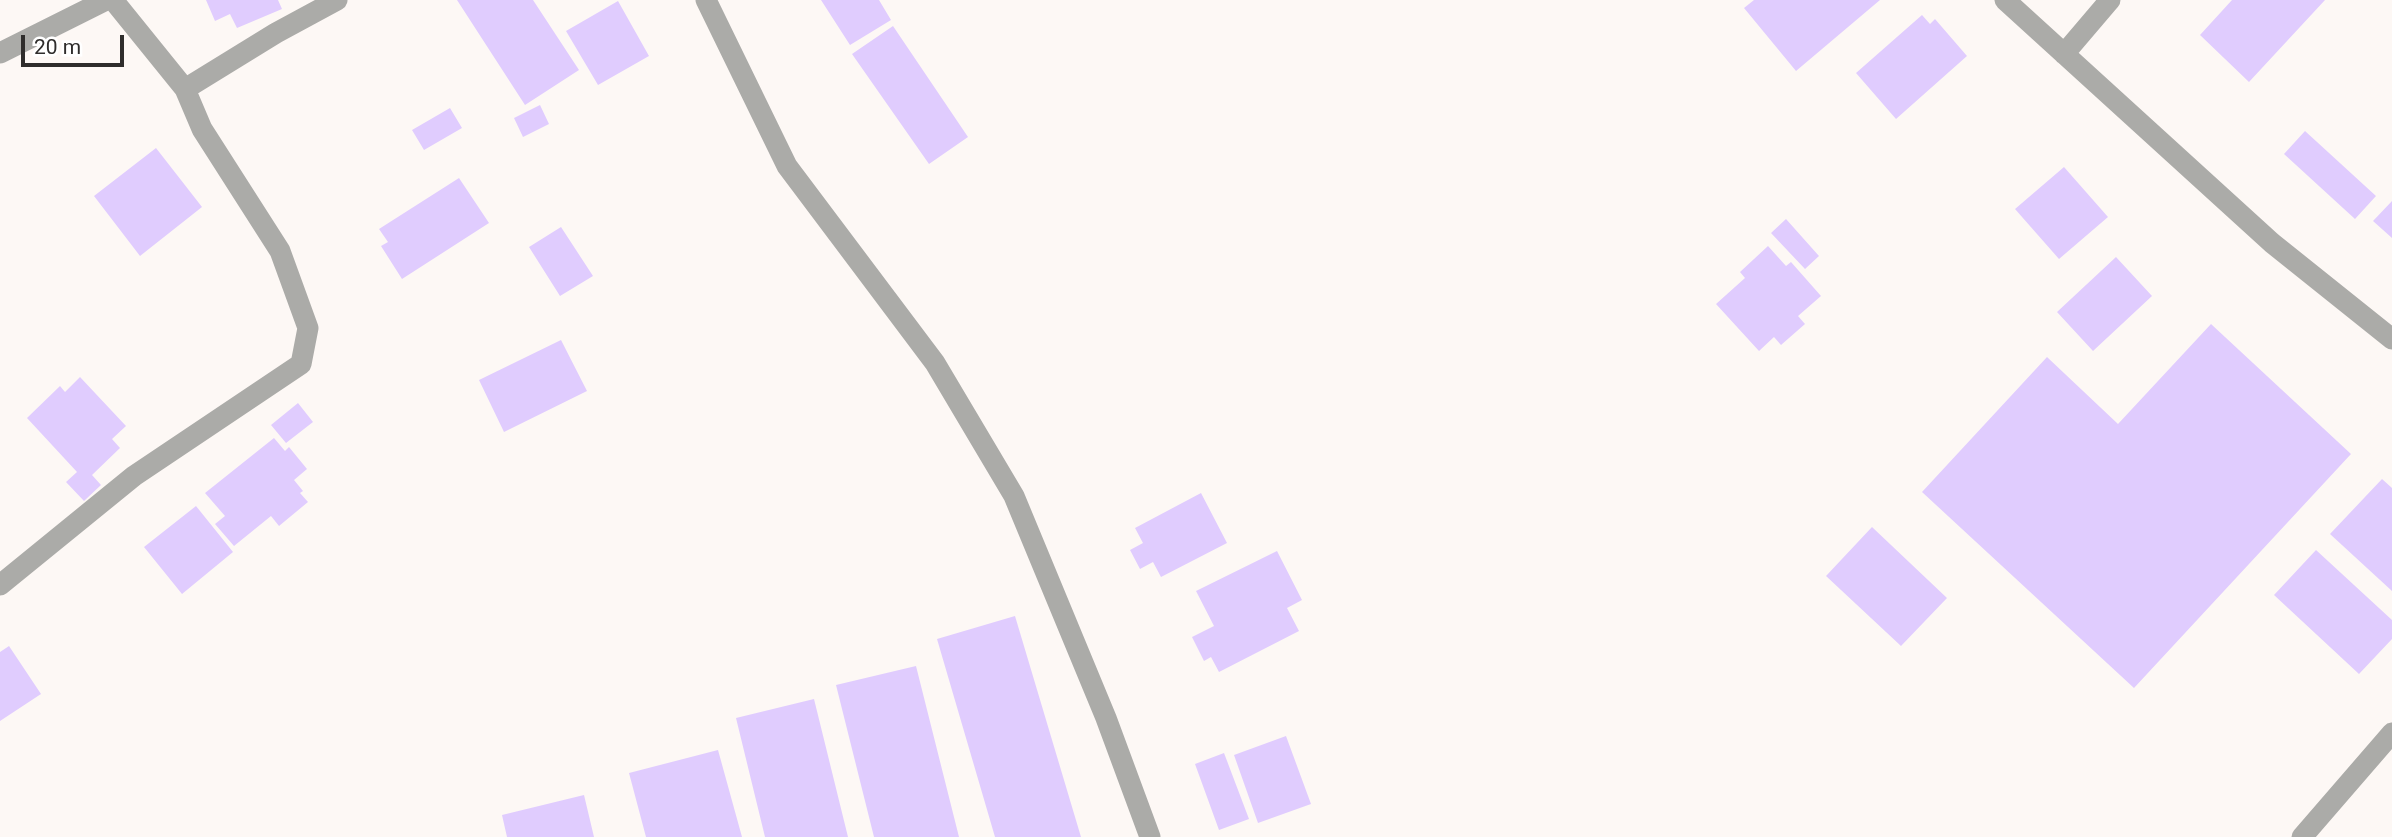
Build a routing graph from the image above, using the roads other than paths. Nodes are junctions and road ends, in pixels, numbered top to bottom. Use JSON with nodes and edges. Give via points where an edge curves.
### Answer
{"nodes":[{"id":1,"x":106,"y":0,"type":"edge"},
{"id":2,"x":113,"y":0,"type":"edge"},
{"id":3,"x":337,"y":0,"type":"edge"},
{"id":4,"x":706,"y":0,"type":"edge"},
{"id":5,"x":2005,"y":0,"type":"edge"},
{"id":6,"x":2110,"y":0,"type":"edge"},
{"id":7,"x":0,"y":53,"type":"edge"},
{"id":8,"x":2064,"y":54,"type":"junction"},
{"id":9,"x":185,"y":89,"type":"junction"},
{"id":10,"x":2392,"y":339,"type":"edge"},
{"id":11,"x":0,"y":585,"type":"edge"},
{"id":12,"x":2392,"y":733,"type":"edge"},
{"id":13,"x":1150,"y":837,"type":"edge"},
{"id":14,"x":2302,"y":837,"type":"edge"}],
"edges":[{"from":1,"to":7,"type":"street"},
{"from":2,"to":9,"type":"street"},
{"from":3,"to":9,"type":"street"},
{"from":4,"to":13,"type":"street","via":[[787,166],[935,363],[1014,496]]},
{"from":5,"to":8,"type":"street"},
{"from":6,"to":8,"type":"street"},
{"from":8,"to":10,"type":"street","via":[[2272,243]]},
{"from":9,"to":11,"type":"street","via":[[202,129],[280,251],[308,328],[301,364],[134,476]]},
{"from":12,"to":14,"type":"street"}]}
